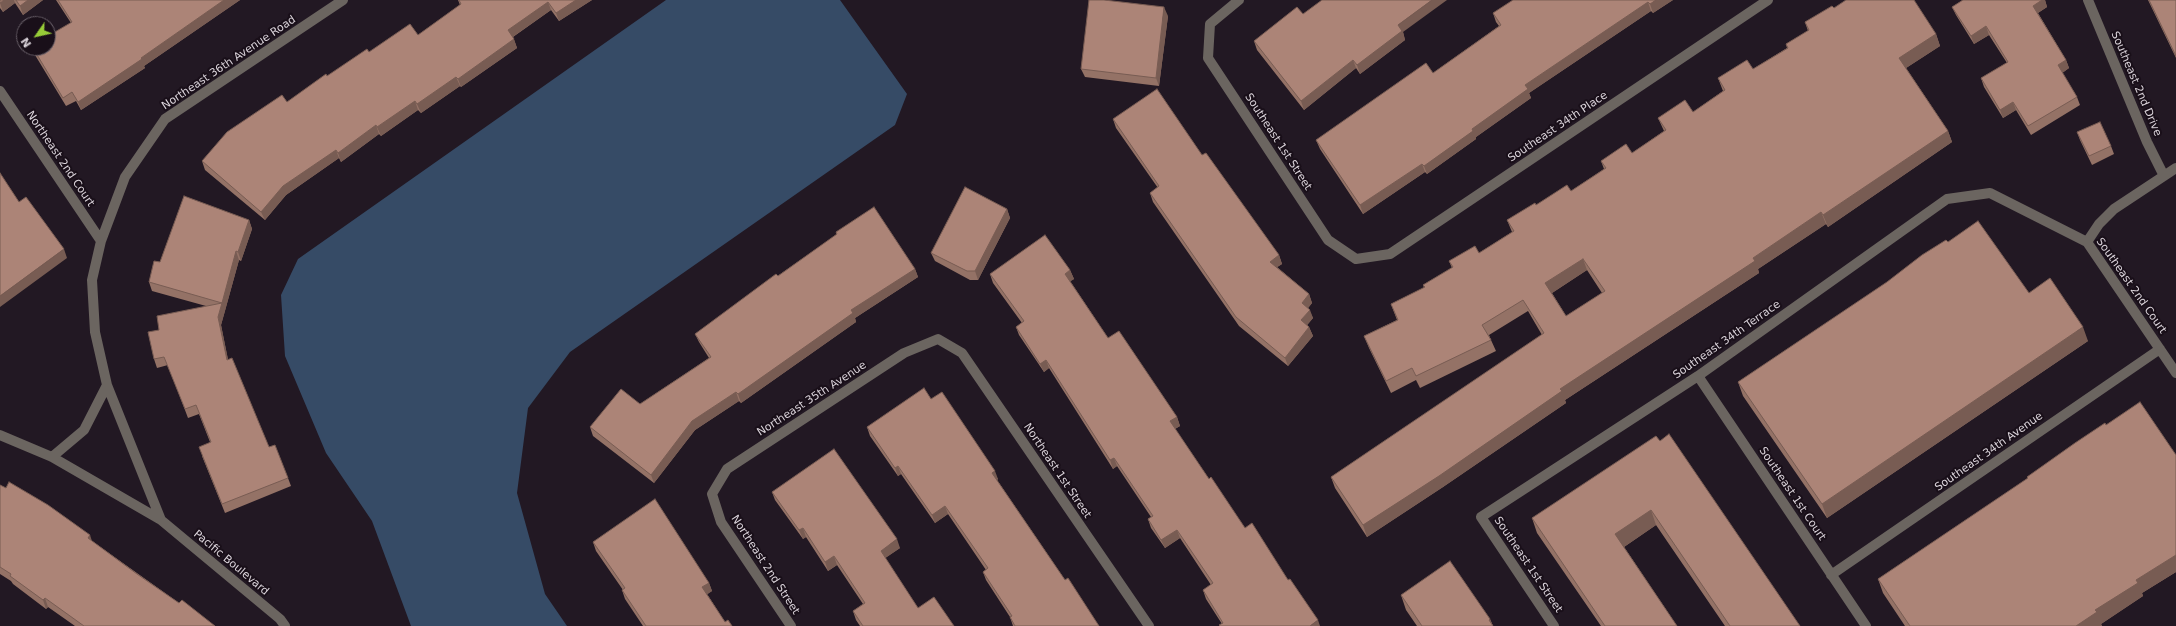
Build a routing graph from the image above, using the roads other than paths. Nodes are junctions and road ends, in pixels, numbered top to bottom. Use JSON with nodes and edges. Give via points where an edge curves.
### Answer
{"nodes":[{"id":1,"x":343,"y":0,"type":"edge"},
{"id":2,"x":1239,"y":0,"type":"edge"},
{"id":3,"x":1768,"y":0,"type":"edge"},
{"id":4,"x":2088,"y":0,"type":"edge"},
{"id":5,"x":0,"y":91,"type":"edge"},
{"id":6,"x":2176,"y":168,"type":"edge"},
{"id":7,"x":2164,"y":176,"type":"junction"},
{"id":8,"x":1990,"y":193,"type":"joint"},
{"id":9,"x":101,"y":241,"type":"junction"},
{"id":10,"x":2087,"y":242,"type":"junction"},
{"id":11,"x":1356,"y":259,"type":"joint"},
{"id":12,"x":938,"y":339,"type":"joint"},
{"id":13,"x":2160,"y":349,"type":"junction"},
{"id":14,"x":2176,"y":373,"type":"edge"},
{"id":15,"x":1698,"y":376,"type":"junction"},
{"id":16,"x":107,"y":385,"type":"junction"},
{"id":17,"x":0,"y":436,"type":"edge"},
{"id":18,"x":52,"y":457,"type":"junction"},
{"id":19,"x":712,"y":494,"type":"joint"},
{"id":20,"x":1481,"y":517,"type":"joint"},
{"id":21,"x":161,"y":520,"type":"junction"},
{"id":22,"x":1831,"y":575,"type":"junction"},
{"id":23,"x":285,"y":626,"type":"edge"},
{"id":24,"x":791,"y":626,"type":"edge"},
{"id":25,"x":1149,"y":626,"type":"edge"},
{"id":26,"x":1554,"y":626,"type":"edge"},
{"id":27,"x":1866,"y":626,"type":"edge"}],
"edges":[{"from":1,"to":9,"type":"street","name":"Northeast 36th Avenue Road","via":[[165,120],[125,177]]},
{"from":2,"to":11,"type":"street","name":"Southeast 1st Street","via":[[1210,24],[1208,58],[1328,240]]},
{"from":3,"to":11,"type":"street","name":"Southeast 34th Place","via":[[1390,254]]},
{"from":4,"to":7,"type":"street","name":"Southeast 2nd Drive","via":[[2147,142]]},
{"from":5,"to":9,"type":"street","name":"Northeast 2nd Court"},
{"from":6,"to":7,"type":"street"},
{"from":7,"to":10,"type":"street","via":[[2114,208]]},
{"from":8,"to":10,"type":"street","name":"Southeast 2nd Court"},
{"from":8,"to":15,"type":"street","name":"Southeast 34th Terrace","via":[[1947,199]]},
{"from":9,"to":16,"type":"street","name":"Northeast 36th Avenue Road","via":[[92,280],[95,332]]},
{"from":10,"to":13,"type":"street","name":"Southeast 2nd Court"},
{"from":12,"to":19,"type":"street","name":"Northeast 35th Avenue","via":[[904,353],[727,469]]},
{"from":12,"to":25,"type":"street","name":"Northeast 1st Street","via":[[962,352]]},
{"from":13,"to":14,"type":"street","name":"Southeast 2nd Court"},
{"from":13,"to":22,"type":"street","name":"Southeast 34th Avenue"},
{"from":15,"to":20,"type":"street","name":"Southeast 34th Terrace"},
{"from":15,"to":22,"type":"street","name":"Southeast 1st Court"},
{"from":16,"to":18,"type":"street","via":[[84,430]]},
{"from":16,"to":21,"type":"street","name":"Northeast 36th Avenue Road"},
{"from":17,"to":18,"type":"street"},
{"from":18,"to":21,"type":"street"},
{"from":19,"to":24,"type":"street","name":"Northeast 2nd Street","via":[[721,522]]},
{"from":20,"to":26,"type":"street","name":"Southeast 1st Street"},
{"from":21,"to":23,"type":"street","name":"Pacific Boulevard","via":[[280,619]]},
{"from":22,"to":27,"type":"street","name":"Southeast 1st Court"}]}
